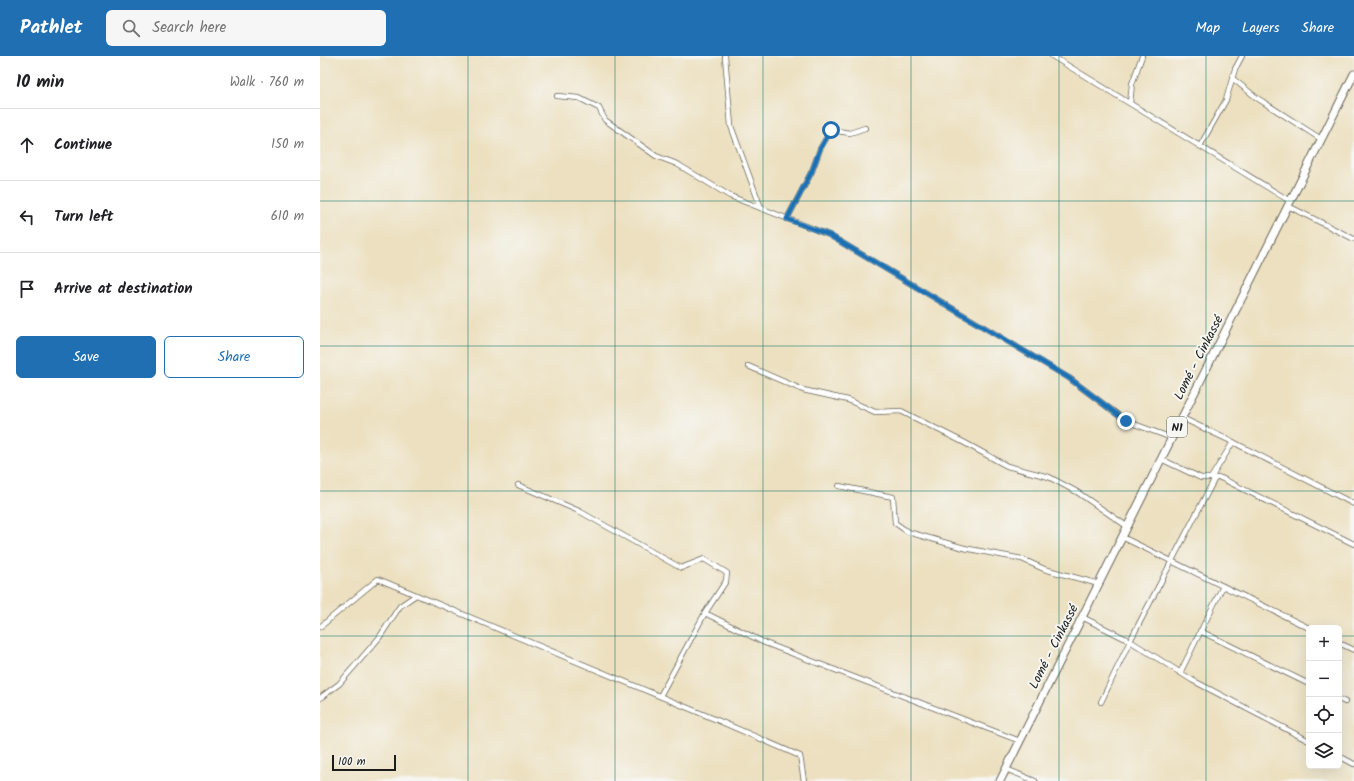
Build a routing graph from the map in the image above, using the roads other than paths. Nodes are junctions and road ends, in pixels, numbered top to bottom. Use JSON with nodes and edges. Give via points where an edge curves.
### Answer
{"nodes":[{"id":1,"x":725,"y":56,"type":"edge"},
{"id":2,"x":1052,"y":56,"type":"edge"},
{"id":3,"x":1142,"y":56,"type":"edge"},
{"id":4,"x":1242,"y":56,"type":"edge"},
{"id":5,"x":1354,"y":74,"type":"edge"},
{"id":6,"x":1232,"y":78,"type":"junction"},
{"id":7,"x":557,"y":96,"type":"dead end"},
{"id":8,"x":1130,"y":103,"type":"junction"},
{"id":9,"x":865,"y":128,"type":"dead end"},
{"id":10,"x":1321,"y":139,"type":"junction"},
{"id":11,"x":1200,"y":146,"type":"junction"},
{"id":12,"x":1289,"y":204,"type":"junction"},
{"id":13,"x":761,"y":208,"type":"junction"},
{"id":14,"x":787,"y":219,"type":"junction"},
{"id":15,"x":1354,"y":239,"type":"edge"},
{"id":16,"x":748,"y":366,"type":"dead end"},
{"id":17,"x":1182,"y":418,"type":"junction"},
{"id":18,"x":1172,"y":438,"type":"junction"},
{"id":19,"x":1233,"y":442,"type":"junction"},
{"id":20,"x":1161,"y":459,"type":"junction"},
{"id":21,"x":1213,"y":478,"type":"junction"},
{"id":22,"x":518,"y":485,"type":"dead end"},
{"id":23,"x":840,"y":486,"type":"dead end"},
{"id":24,"x":1354,"y":503,"type":"edge"},
{"id":25,"x":1128,"y":526,"type":"junction"},
{"id":26,"x":1122,"y":537,"type":"junction"},
{"id":27,"x":1354,"y":544,"type":"edge"},
{"id":28,"x":1172,"y":562,"type":"junction"},
{"id":29,"x":1099,"y":584,"type":"junction"},
{"id":30,"x":1222,"y":586,"type":"junction"},
{"id":31,"x":416,"y":595,"type":"junction"},
{"id":32,"x":705,"y":613,"type":"junction"},
{"id":33,"x":1082,"y":617,"type":"junction"},
{"id":34,"x":1306,"y":627,"type":"edge"},
{"id":35,"x":320,"y":628,"type":"edge"},
{"id":36,"x":1200,"y":631,"type":"junction"},
{"id":37,"x":1130,"y":641,"type":"junction"},
{"id":38,"x":1342,"y":644,"type":"edge"},
{"id":39,"x":1354,"y":650,"type":"edge"},
{"id":40,"x":1180,"y":673,"type":"junction"},
{"id":41,"x":1306,"y":683,"type":"edge"},
{"id":42,"x":660,"y":696,"type":"junction"},
{"id":43,"x":320,"y":698,"type":"edge"},
{"id":44,"x":1342,"y":700,"type":"edge"},
{"id":45,"x":1101,"y":702,"type":"dead end"},
{"id":46,"x":1345,"y":702,"type":"dead end"},
{"id":47,"x":1306,"y":739,"type":"edge"},
{"id":48,"x":1020,"y":741,"type":"junction"},
{"id":49,"x":1342,"y":758,"type":"edge"},
{"id":50,"x":1354,"y":764,"type":"edge"},
{"id":51,"x":1006,"y":769,"type":"junction"},
{"id":52,"x":804,"y":781,"type":"edge"},
{"id":53,"x":1000,"y":781,"type":"edge"},
{"id":54,"x":1036,"y":781,"type":"edge"}],
"edges":[{"from":1,"to":13,"type":"street","via":[[731,126]]},
{"from":2,"to":8,"type":"street"},
{"from":3,"to":8,"type":"street","via":[[1132,84]]},
{"from":4,"to":6,"type":"street"},
{"from":5,"to":10,"type":"highway","name":"Lomé - Cinkassé","number":"N1"},
{"from":6,"to":10,"type":"street","via":[[1257,98]]},
{"from":6,"to":11,"type":"street","via":[[1226,100]]},
{"from":7,"to":13,"type":"street","via":[[579,98],[599,108],[605,120],[656,156],[677,164],[730,196]]},
{"from":8,"to":11,"type":"street"},
{"from":9,"to":14,"type":"street","via":[[850,133],[831,130]]},
{"from":10,"to":12,"type":"highway","name":"Lomé - Cinkassé","number":"N1"},
{"from":11,"to":12,"type":"street"},
{"from":12,"to":15,"type":"street"},
{"from":12,"to":17,"type":"highway","name":"Lomé - Cinkassé","number":"N1"},
{"from":13,"to":14,"type":"street"},
{"from":14,"to":18,"type":"street","via":[[829,235],[1069,378],[1126,421]]},
{"from":16,"to":25,"type":"street","via":[[803,390],[848,400],[875,412],[901,411],[1008,466],[1049,477],[1077,492]]},
{"from":17,"to":18,"type":"highway","name":"Lomé - Cinkassé","number":"N1"},
{"from":17,"to":19,"type":"street"},
{"from":18,"to":20,"type":"highway","name":"Lomé - Cinkassé","number":"N1"},
{"from":19,"to":21,"type":"street"},
{"from":19,"to":24,"type":"street"},
{"from":20,"to":21,"type":"street","via":[[1201,478]]},
{"from":20,"to":25,"type":"highway","name":"Lomé - Cinkassé","number":"N1"},
{"from":21,"to":27,"type":"street","via":[[1221,478]]},
{"from":21,"to":28,"type":"street"},
{"from":22,"to":32,"type":"street","via":[[579,511],[681,568],[704,559],[727,573],[726,581]]},
{"from":23,"to":29,"type":"street","via":[[893,497],[895,523],[908,532],[964,548],[1022,559],[1044,569]]},
{"from":25,"to":26,"type":"highway","name":"Lomé - Cinkassé","number":"N1"},
{"from":26,"to":28,"type":"street"},
{"from":26,"to":29,"type":"highway","name":"Lomé - Cinkassé","number":"N1"},
{"from":28,"to":30,"type":"street"},
{"from":28,"to":37,"type":"street"},
{"from":29,"to":33,"type":"highway","name":"Lomé - Cinkassé","number":"N1"},
{"from":30,"to":34,"type":"street"},
{"from":30,"to":36,"type":"street"},
{"from":31,"to":35,"type":"street","via":[[378,579]]},
{"from":31,"to":42,"type":"street"},
{"from":31,"to":43,"type":"street","via":[[400,606],[378,638],[340,684]]},
{"from":32,"to":42,"type":"street"},
{"from":32,"to":48,"type":"street","via":[[765,643]]},
{"from":33,"to":37,"type":"street"},
{"from":33,"to":48,"type":"highway","name":"Lomé - Cinkassé","number":"N1"},
{"from":36,"to":40,"type":"street"},
{"from":36,"to":41,"type":"street"},
{"from":37,"to":40,"type":"street"},
{"from":37,"to":45,"type":"street"},
{"from":38,"to":39,"type":"street"},
{"from":40,"to":47,"type":"street"},
{"from":42,"to":52,"type":"street","via":[[800,756]]},
{"from":44,"to":46,"type":"street"},
{"from":48,"to":51,"type":"highway","name":"Lomé - Cinkassé","number":"N1"},
{"from":49,"to":50,"type":"street"},
{"from":51,"to":53,"type":"highway","name":"Lomé - Cinkassé","number":"N1"},
{"from":51,"to":54,"type":"street"}]}
